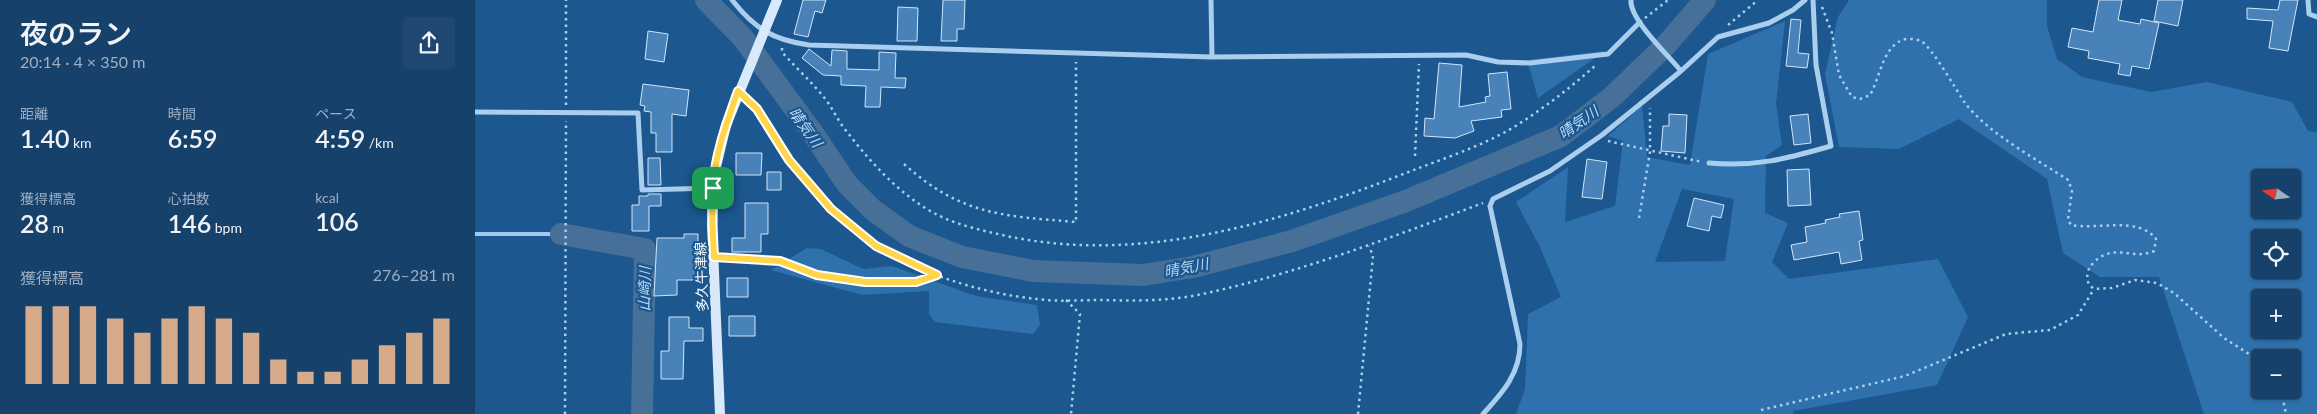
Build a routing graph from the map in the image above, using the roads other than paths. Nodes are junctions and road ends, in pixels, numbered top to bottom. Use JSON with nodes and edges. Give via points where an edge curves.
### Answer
{"nodes":[{"id":1,"x":733,"y":0,"type":"edge"},
{"id":2,"x":777,"y":0,"type":"edge"},
{"id":3,"x":1211,"y":0,"type":"edge"},
{"id":4,"x":1631,"y":0,"type":"edge"},
{"id":5,"x":1805,"y":0,"type":"edge"},
{"id":6,"x":1815,"y":0,"type":"edge"},
{"id":7,"x":2308,"y":0,"type":"edge"},
{"id":8,"x":2317,"y":17,"type":"edge"},
{"id":9,"x":1640,"y":22,"type":"junction"},
{"id":10,"x":763,"y":31,"type":"junction"},
{"id":11,"x":1212,"y":57,"type":"junction"},
{"id":12,"x":1681,"y":71,"type":"junction"},
{"id":13,"x":475,"y":112,"type":"edge"},
{"id":14,"x":1709,"y":163,"type":"road end"},
{"id":15,"x":713,"y":188,"type":"junction"},
{"id":16,"x":720,"y":414,"type":"edge"},
{"id":17,"x":1483,"y":414,"type":"edge"}],
"edges":[{"from":1,"to":10,"type":"street"},
{"from":2,"to":10,"type":"main road","name":"多久牛津線"},
{"from":3,"to":11,"type":"street"},
{"from":4,"to":9,"type":"street"},
{"from":5,"to":12,"type":"street","via":[[1769,23],[1718,38]]},
{"from":6,"to":14,"type":"street","via":[[1816,65],[1831,146],[1783,160],[1741,166]]},
{"from":7,"to":8,"type":"street","via":[[2309,14]]},
{"from":9,"to":11,"type":"street","via":[[1608,54],[1530,63],[1498,62],[1466,55]]},
{"from":9,"to":12,"type":"street"},
{"from":10,"to":11,"type":"street","via":[[783,41],[809,45]]},
{"from":10,"to":15,"type":"main road","name":"多久牛津線","via":[[719,149]]},
{"from":12,"to":17,"type":"street","via":[[1602,136],[1550,171],[1493,199],[1490,206],[1520,344],[1520,358],[1504,390]]},
{"from":13,"to":15,"type":"street","via":[[638,113],[642,190]]},
{"from":15,"to":16,"type":"main road","name":"多久牛津線"}]}
